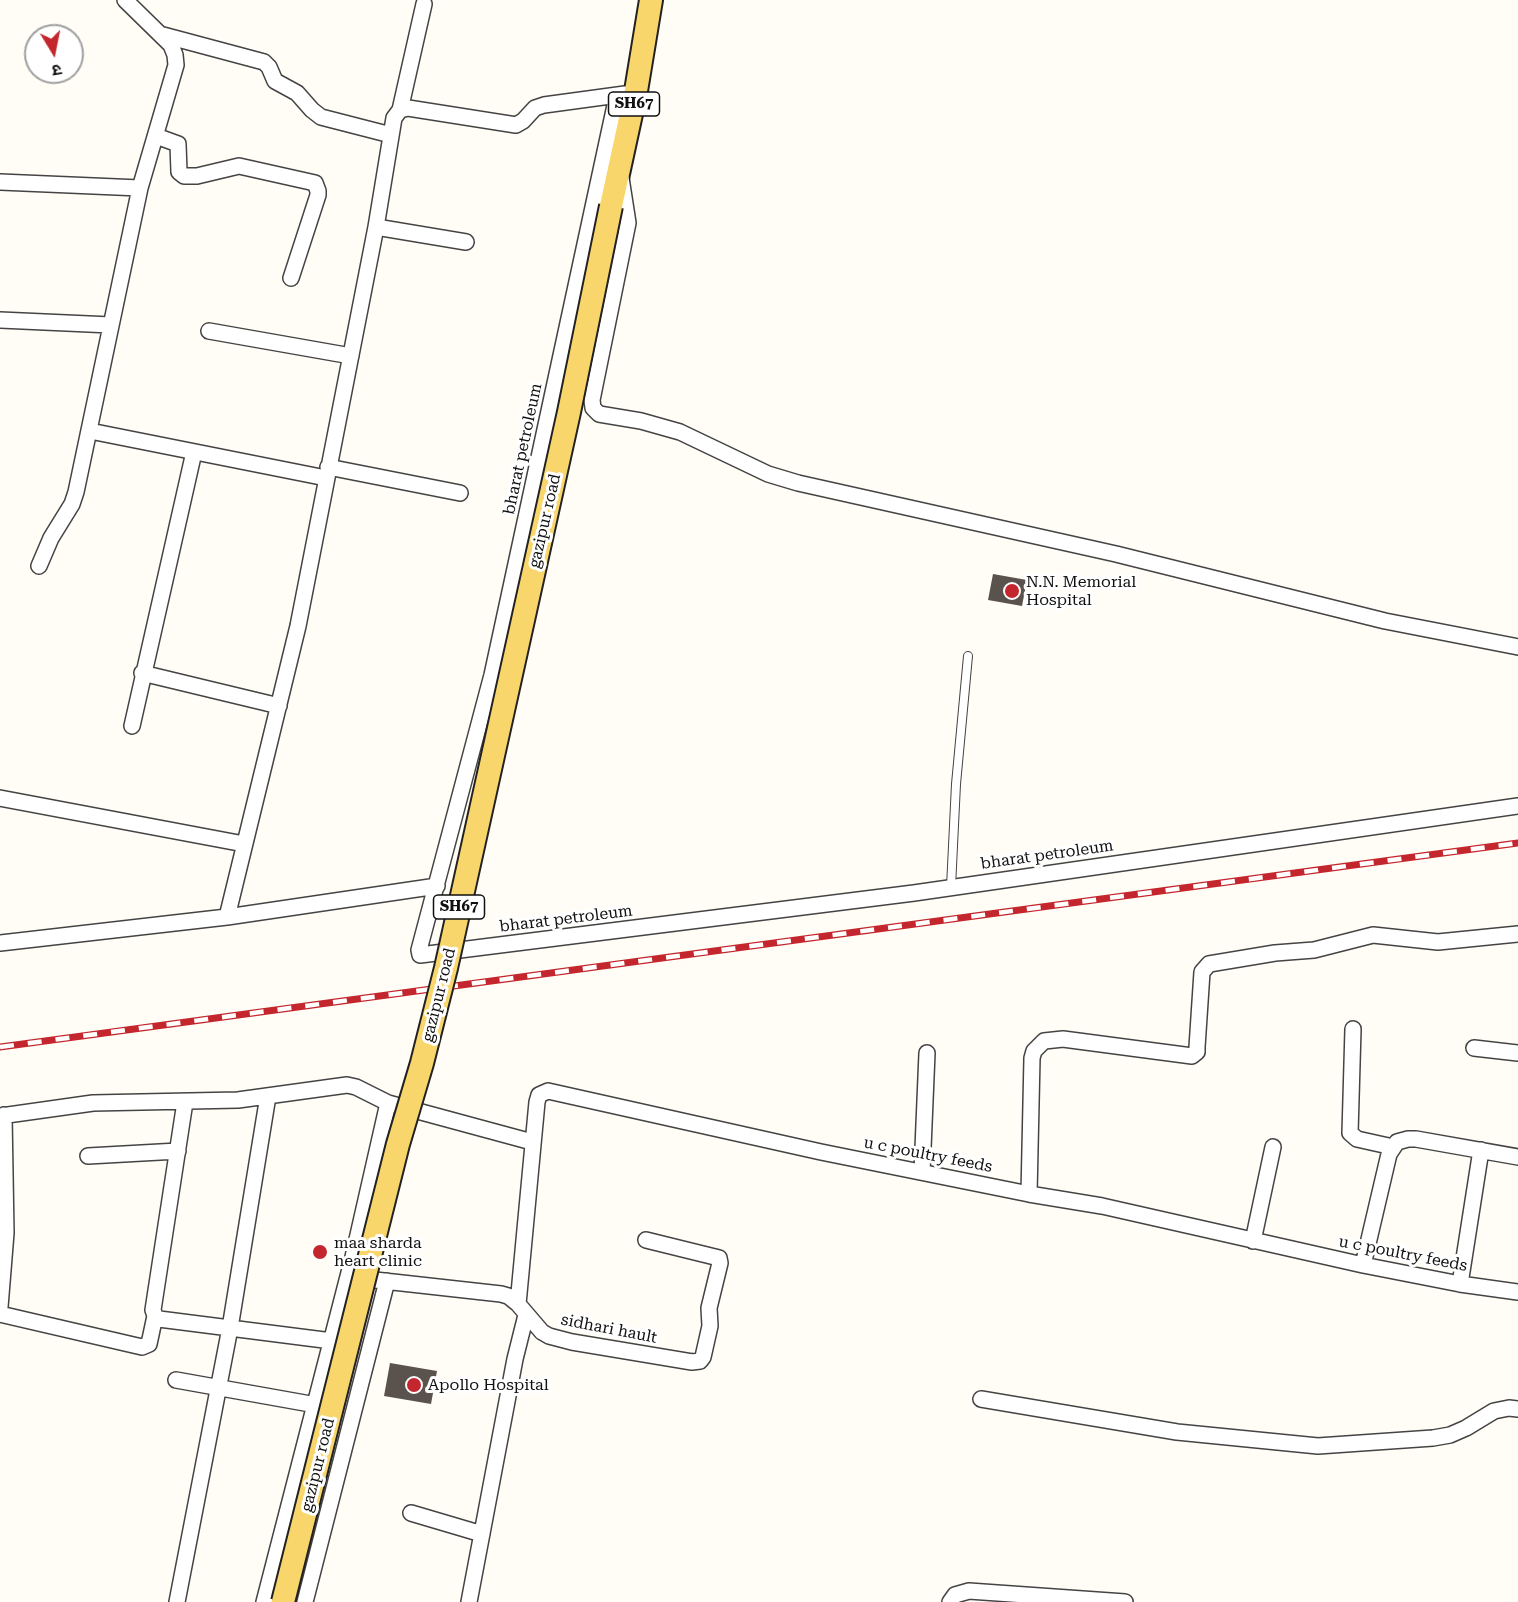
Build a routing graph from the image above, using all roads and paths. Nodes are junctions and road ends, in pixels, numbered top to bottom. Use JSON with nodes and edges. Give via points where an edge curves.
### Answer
{"nodes":[{"id":1,"x":125,"y":0,"type":"edge"},
{"id":2,"x":651,"y":0,"type":"edge"},
{"id":3,"x":424,"y":4,"type":"dead end"},
{"id":4,"x":163,"y":35,"type":"junction"},
{"id":5,"x":627,"y":93,"type":"junction"},
{"id":6,"x":400,"y":110,"type":"junction"},
{"id":7,"x":391,"y":135,"type":"junction"},
{"id":8,"x":156,"y":136,"type":"junction"},
{"id":9,"x":620,"y":172,"type":"junction"},
{"id":10,"x":0,"y":182,"type":"edge"},
{"id":11,"x":140,"y":188,"type":"junction"},
{"id":12,"x":376,"y":227,"type":"junction"},
{"id":13,"x":466,"y":242,"type":"dead end"},
{"id":14,"x":291,"y":278,"type":"dead end"},
{"id":15,"x":0,"y":320,"type":"edge"},
{"id":16,"x":111,"y":325,"type":"junction"},
{"id":17,"x":209,"y":332,"type":"dead end"},
{"id":18,"x":351,"y":356,"type":"junction"},
{"id":19,"x":90,"y":430,"type":"junction"},
{"id":20,"x":194,"y":452,"type":"junction"},
{"id":21,"x":327,"y":473,"type":"junction"},
{"id":22,"x":460,"y":493,"type":"dead end"},
{"id":23,"x":39,"y":566,"type":"dead end"},
{"id":24,"x":1518,"y":647,"type":"edge"},
{"id":25,"x":968,"y":656,"type":"dead end"},
{"id":26,"x":142,"y":674,"type":"junction"},
{"id":27,"x":279,"y":706,"type":"junction"},
{"id":28,"x":132,"y":726,"type":"dead end"},
{"id":29,"x":0,"y":798,"type":"edge"},
{"id":30,"x":1518,"y":806,"type":"edge"},
{"id":31,"x":244,"y":844,"type":"junction"},
{"id":32,"x":437,"y":886,"type":"junction"},
{"id":33,"x":951,"y":887,"type":"junction"},
{"id":34,"x":227,"y":917,"type":"junction"},
{"id":35,"x":1518,"y":934,"type":"edge"},
{"id":36,"x":0,"y":943,"type":"edge"},
{"id":37,"x":1353,"y":1029,"type":"dead end"},
{"id":38,"x":1474,"y":1048,"type":"dead end"},
{"id":39,"x":927,"y":1053,"type":"dead end"},
{"id":40,"x":1518,"y":1053,"type":"edge"},
{"id":41,"x":268,"y":1096,"type":"junction"},
{"id":42,"x":185,"y":1101,"type":"junction"},
{"id":43,"x":388,"y":1103,"type":"junction"},
{"id":44,"x":2,"y":1116,"type":"edge"},
{"id":45,"x":532,"y":1142,"type":"junction"},
{"id":46,"x":1273,"y":1147,"type":"dead end"},
{"id":47,"x":1393,"y":1147,"type":"junction"},
{"id":48,"x":1481,"y":1150,"type":"junction"},
{"id":49,"x":178,"y":1151,"type":"junction"},
{"id":50,"x":88,"y":1156,"type":"dead end"},
{"id":51,"x":1518,"y":1156,"type":"edge"},
{"id":52,"x":922,"y":1172,"type":"junction"},
{"id":53,"x":1029,"y":1194,"type":"junction"},
{"id":54,"x":646,"y":1239,"type":"dead end"},
{"id":55,"x":1253,"y":1241,"type":"junction"},
{"id":56,"x":1363,"y":1265,"type":"junction"},
{"id":57,"x":348,"y":1277,"type":"junction"},
{"id":58,"x":387,"y":1281,"type":"junction"},
{"id":59,"x":1460,"y":1284,"type":"junction"},
{"id":60,"x":1518,"y":1292,"type":"edge"},
{"id":61,"x":0,"y":1307,"type":"edge"},
{"id":62,"x":522,"y":1310,"type":"junction"},
{"id":63,"x":0,"y":1314,"type":"edge"},
{"id":64,"x":154,"y":1316,"type":"junction"},
{"id":65,"x":230,"y":1328,"type":"junction"},
{"id":66,"x":332,"y":1341,"type":"junction"},
{"id":67,"x":176,"y":1380,"type":"dead end"},
{"id":68,"x":219,"y":1386,"type":"junction"},
{"id":69,"x":981,"y":1399,"type":"dead end"},
{"id":70,"x":316,"y":1405,"type":"junction"},
{"id":71,"x":1518,"y":1409,"type":"edge"},
{"id":72,"x":411,"y":1513,"type":"dead end"},
{"id":73,"x":482,"y":1534,"type":"junction"},
{"id":74,"x":177,"y":1602,"type":"edge"},
{"id":75,"x":264,"y":1602,"type":"edge"},
{"id":76,"x":282,"y":1602,"type":"edge"},
{"id":77,"x":305,"y":1602,"type":"edge"},
{"id":78,"x":469,"y":1602,"type":"edge"},
{"id":79,"x":950,"y":1602,"type":"edge"},
{"id":80,"x":1125,"y":1602,"type":"edge"}],
"edges":[{"from":1,"to":4,"type":"street"},
{"from":2,"to":5,"type":"main road","number":"SH67"},
{"from":3,"to":6,"type":"street"},
{"from":4,"to":7,"type":"street","via":[[264,62],[275,81],[297,93],[321,117]]},
{"from":4,"to":8,"type":"street","via":[[171,45],[176,65]]},
{"from":5,"to":6,"type":"street","via":[[544,105],[512,126],[413,108]]},
{"from":5,"to":9,"type":"main road","number":"SH67"},
{"from":5,"to":32,"type":"street","name":"bharat petroleum","via":[[492,675]]},
{"from":6,"to":7,"type":"street"},
{"from":7,"to":12,"type":"street"},
{"from":8,"to":11,"type":"street"},
{"from":8,"to":14,"type":"street","via":[[178,144],[179,172],[184,176],[239,166],[315,183],[318,195]]},
{"from":9,"to":24,"type":"street","via":[[628,223],[592,400],[592,408],[599,414],[680,432],[768,474],[798,483],[1116,554],[1384,621]]},
{"from":9,"to":76,"type":"main road","name":"gazipur road","number":"SH67","bridge":true,"via":[[446,968]]},
{"from":10,"to":11,"type":"street"},
{"from":11,"to":16,"type":"street"},
{"from":12,"to":13,"type":"street"},
{"from":12,"to":18,"type":"street"},
{"from":15,"to":16,"type":"street"},
{"from":16,"to":19,"type":"street"},
{"from":17,"to":18,"type":"street"},
{"from":18,"to":21,"type":"street"},
{"from":19,"to":20,"type":"street"},
{"from":19,"to":23,"type":"street","via":[[72,504]]},
{"from":20,"to":21,"type":"street"},
{"from":20,"to":26,"type":"street"},
{"from":21,"to":22,"type":"street"},
{"from":21,"to":27,"type":"street"},
{"from":25,"to":33,"type":"lane"},
{"from":26,"to":27,"type":"street"},
{"from":26,"to":28,"type":"street"},
{"from":27,"to":31,"type":"street"},
{"from":29,"to":31,"type":"street"},
{"from":30,"to":33,"type":"street","name":"bharat petroleum"},
{"from":31,"to":34,"type":"street"},
{"from":32,"to":33,"type":"street","name":"bharat petroleum","via":[[419,950],[422,955]]},
{"from":32,"to":34,"type":"street"},
{"from":34,"to":36,"type":"street"},
{"from":35,"to":53,"type":"street","via":[[1438,942],[1373,935],[1314,950],[1275,952],[1209,964],[1202,972],[1197,1052],[1192,1056],[1063,1039],[1044,1041],[1032,1058]]},
{"from":37,"to":47,"type":"street","via":[[1350,1133],[1357,1139]]},
{"from":38,"to":40,"type":"street"},
{"from":39,"to":52,"type":"street"},
{"from":41,"to":42,"type":"street"},
{"from":41,"to":43,"type":"street","via":[[348,1085]]},
{"from":41,"to":65,"type":"street"},
{"from":42,"to":44,"type":"street","via":[[93,1103]]},
{"from":42,"to":49,"type":"street"},
{"from":43,"to":45,"type":"street"},
{"from":43,"to":57,"type":"street"},
{"from":44,"to":61,"type":"street","via":[[5,1242]]},
{"from":45,"to":52,"type":"street","name":"u c poultry feeds","via":[[539,1095],[548,1090]]},
{"from":45,"to":62,"type":"street","name":"u c poultry feeds"},
{"from":46,"to":55,"type":"street"},
{"from":47,"to":48,"type":"street","via":[[1401,1140],[1416,1139]]},
{"from":47,"to":56,"type":"street"},
{"from":48,"to":51,"type":"street"},
{"from":48,"to":59,"type":"street"},
{"from":49,"to":50,"type":"street"},
{"from":49,"to":64,"type":"street"},
{"from":52,"to":53,"type":"street","name":"u c poultry feeds"},
{"from":53,"to":55,"type":"street","name":"u c poultry feeds","via":[[1102,1206]]},
{"from":54,"to":62,"type":"street","name":"sidhari hault","via":[[719,1258],[709,1308],[710,1326],[699,1361],[558,1339],[542,1332]]},
{"from":55,"to":56,"type":"street","name":"u c poultry feeds"},
{"from":56,"to":59,"type":"street","name":"u c poultry feeds"},
{"from":57,"to":58,"type":"street","name":"sidhari hault"},
{"from":57,"to":66,"type":"street"},
{"from":58,"to":62,"type":"street","name":"sidhari hault","via":[[501,1294]]},
{"from":58,"to":77,"type":"street"},
{"from":59,"to":60,"type":"street","name":"u c poultry feeds"},
{"from":62,"to":73,"type":"street","name":"u c poultry feeds"},
{"from":63,"to":64,"type":"street","via":[[142,1347],[149,1344]]},
{"from":64,"to":65,"type":"street"},
{"from":65,"to":66,"type":"street"},
{"from":65,"to":68,"type":"street"},
{"from":66,"to":70,"type":"street"},
{"from":67,"to":68,"type":"street"},
{"from":68,"to":70,"type":"street"},
{"from":68,"to":74,"type":"street"},
{"from":69,"to":71,"type":"street","via":[[1177,1432],[1318,1446],[1450,1435],[1494,1411]]},
{"from":70,"to":75,"type":"street"},
{"from":72,"to":73,"type":"street"},
{"from":73,"to":78,"type":"street","name":"u c poultry feeds"},
{"from":79,"to":80,"type":"street","via":[[955,1595],[969,1591]]}]}
